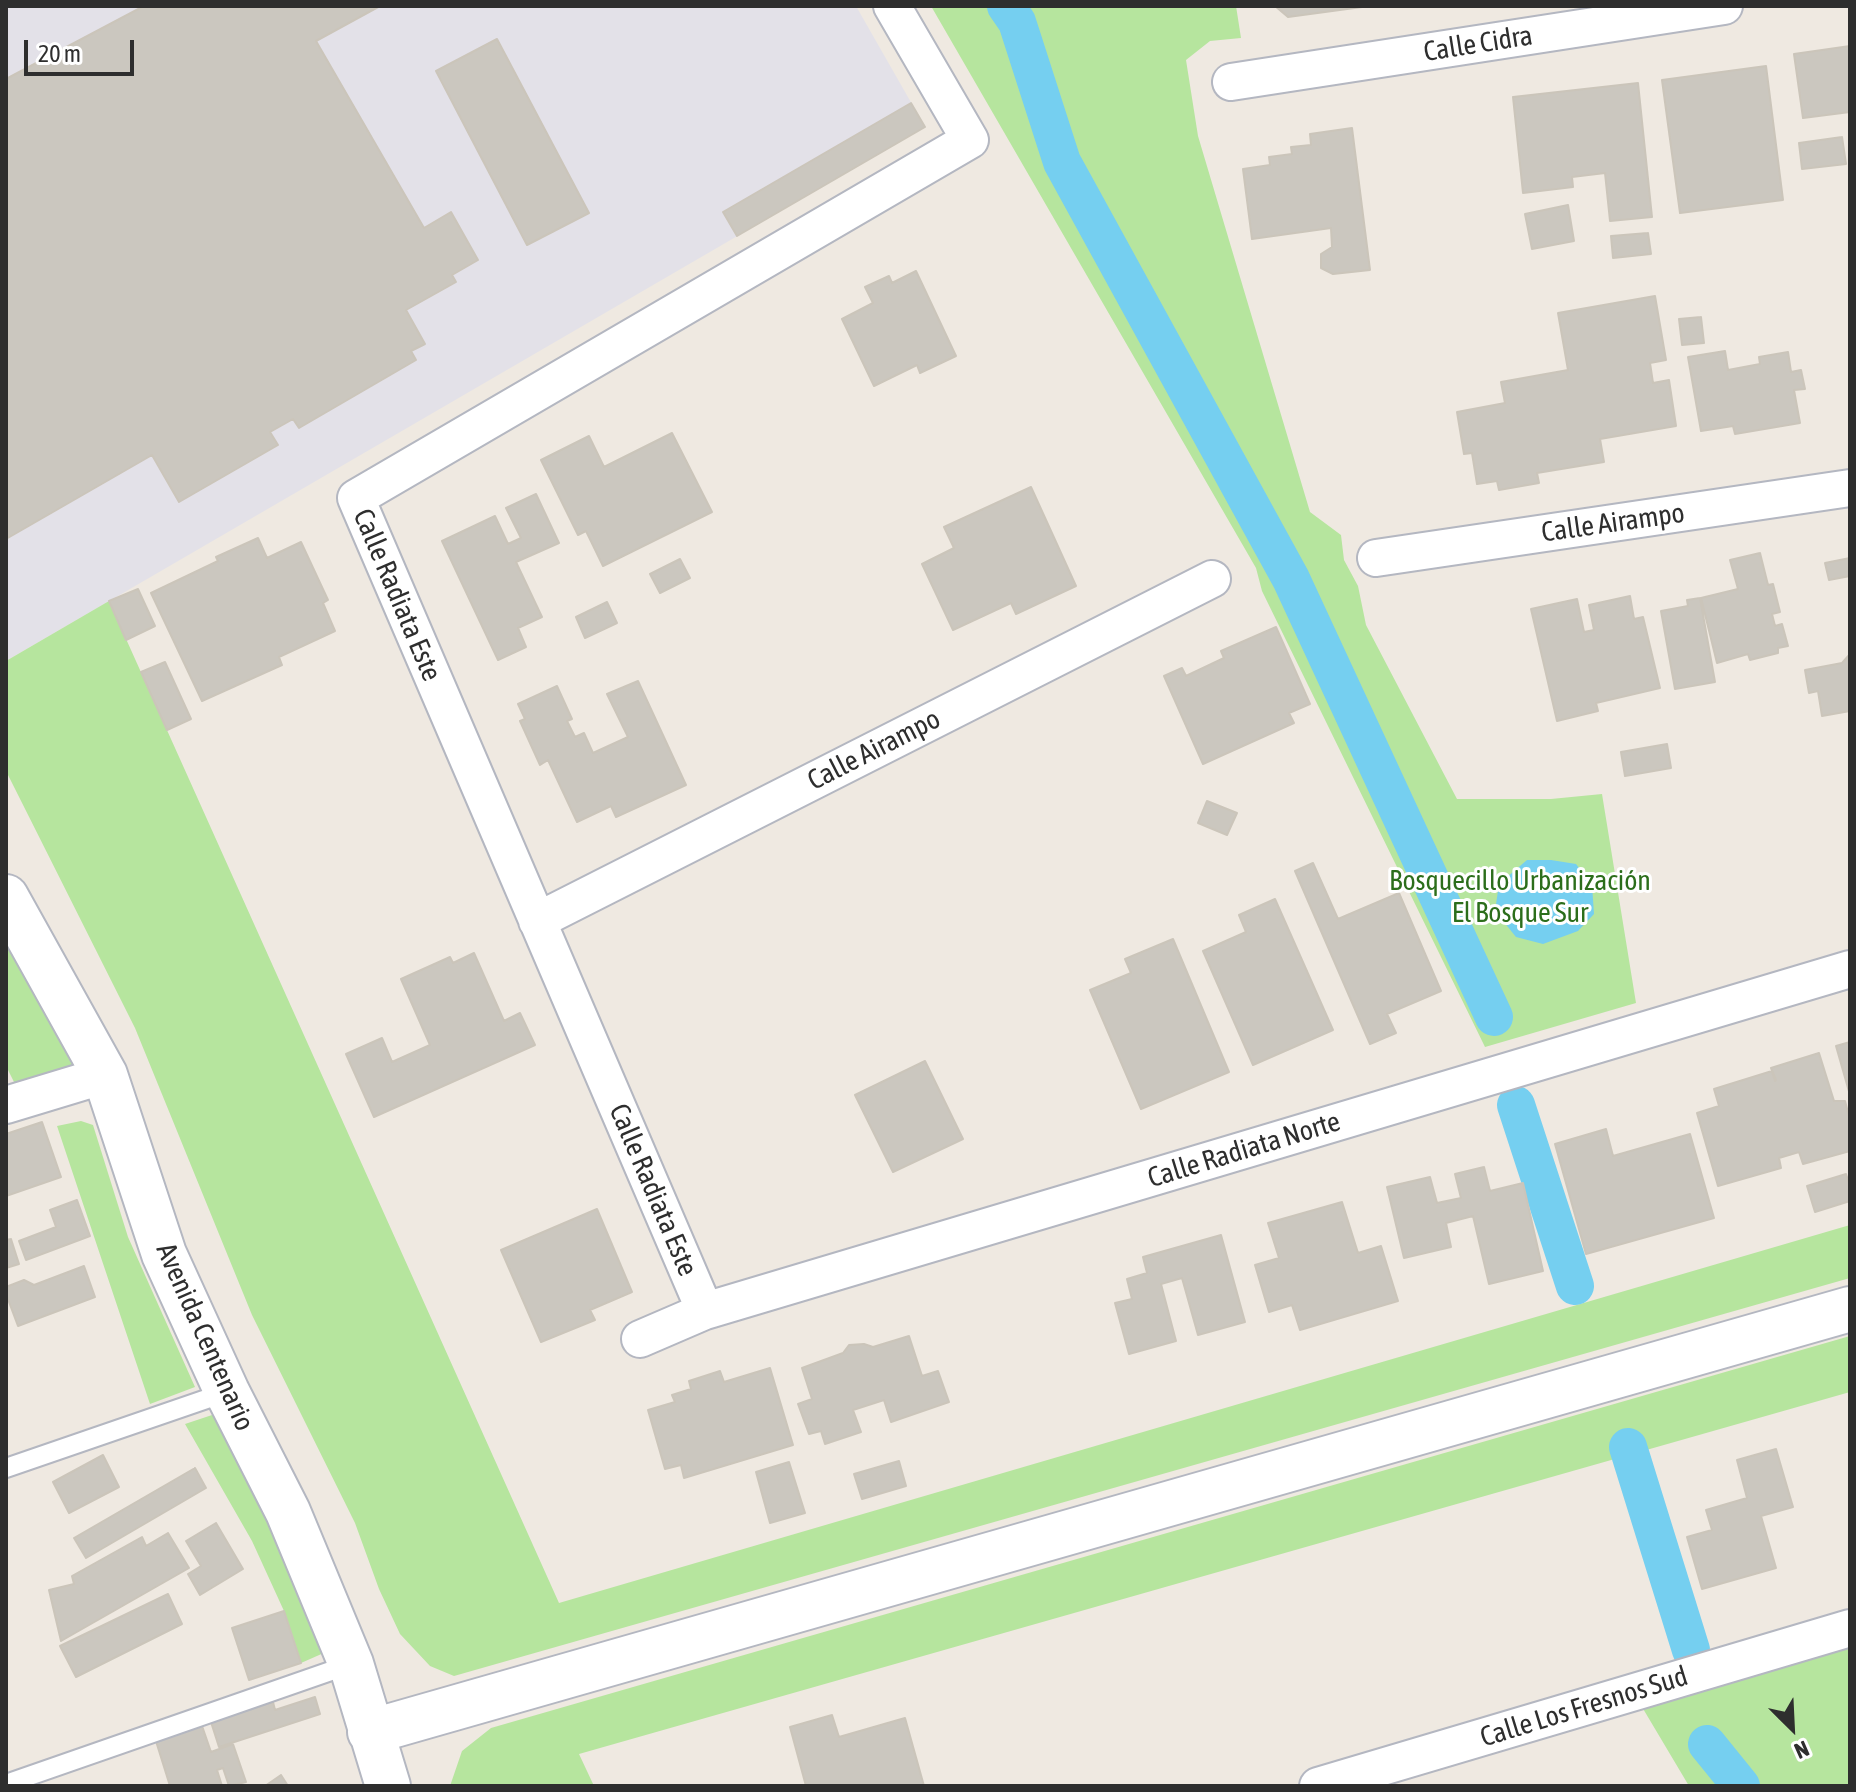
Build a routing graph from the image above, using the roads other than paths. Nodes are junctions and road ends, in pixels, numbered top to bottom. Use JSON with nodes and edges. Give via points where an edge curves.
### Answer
{"nodes":[{"id":1,"x":892,"y":6,"type":"edge"},
{"id":2,"x":1724,"y":6,"type":"edge"},
{"id":3,"x":1231,"y":82,"type":"dead end"},
{"id":4,"x":1850,"y":488,"type":"edge"},
{"id":5,"x":1376,"y":558,"type":"dead end"},
{"id":6,"x":1212,"y":579,"type":"dead end"},
{"id":7,"x":6,"y":897,"type":"edge"},
{"id":8,"x":537,"y":921,"type":"junction"},
{"id":9,"x":1850,"y":969,"type":"edge"},
{"id":10,"x":105,"y":1075,"type":"junction"},
{"id":11,"x":6,"y":1105,"type":"edge"},
{"id":12,"x":1850,"y":1309,"type":"edge"},
{"id":13,"x":705,"y":1311,"type":"junction"},
{"id":14,"x":640,"y":1339,"type":"dead end"},
{"id":15,"x":227,"y":1392,"type":"junction"},
{"id":16,"x":6,"y":1468,"type":"edge"},
{"id":17,"x":1850,"y":1628,"type":"edge"},
{"id":18,"x":351,"y":1664,"type":"junction"},
{"id":19,"x":370,"y":1732,"type":"junction"},
{"id":20,"x":6,"y":1784,"type":"edge"},
{"id":21,"x":388,"y":1786,"type":"edge"},
{"id":22,"x":1318,"y":1786,"type":"edge"}],
"edges":[{"from":1,"to":8,"type":"street","name":"Calle Radiata Este","via":[[970,140],[356,498]]},
{"from":2,"to":3,"type":"street","name":"Calle Cidra"},
{"from":4,"to":5,"type":"street","name":"Calle Airampo"},
{"from":6,"to":8,"type":"street","name":"Calle Airampo"},
{"from":7,"to":10,"type":"street","name":"Avenida Centenario"},
{"from":8,"to":13,"type":"street","name":"Calle Radiata Este"},
{"from":9,"to":13,"type":"street","name":"Calle Radiata Norte"},
{"from":10,"to":11,"type":"street"},
{"from":10,"to":15,"type":"street","name":"Avenida Centenario","via":[[164,1254]]},
{"from":12,"to":19,"type":"street"},
{"from":13,"to":14,"type":"street","name":"Calle Radiata Norte"},
{"from":15,"to":16,"type":"lane"},
{"from":15,"to":18,"type":"street","name":"Avenida Centenario","via":[[288,1512]]},
{"from":17,"to":22,"type":"street","name":"Calle Los Fresnos Sud"},
{"from":18,"to":19,"type":"street","name":"Avenida Centenario"},
{"from":18,"to":20,"type":"lane"},
{"from":19,"to":21,"type":"street","name":"Avenida Centenario"}]}
